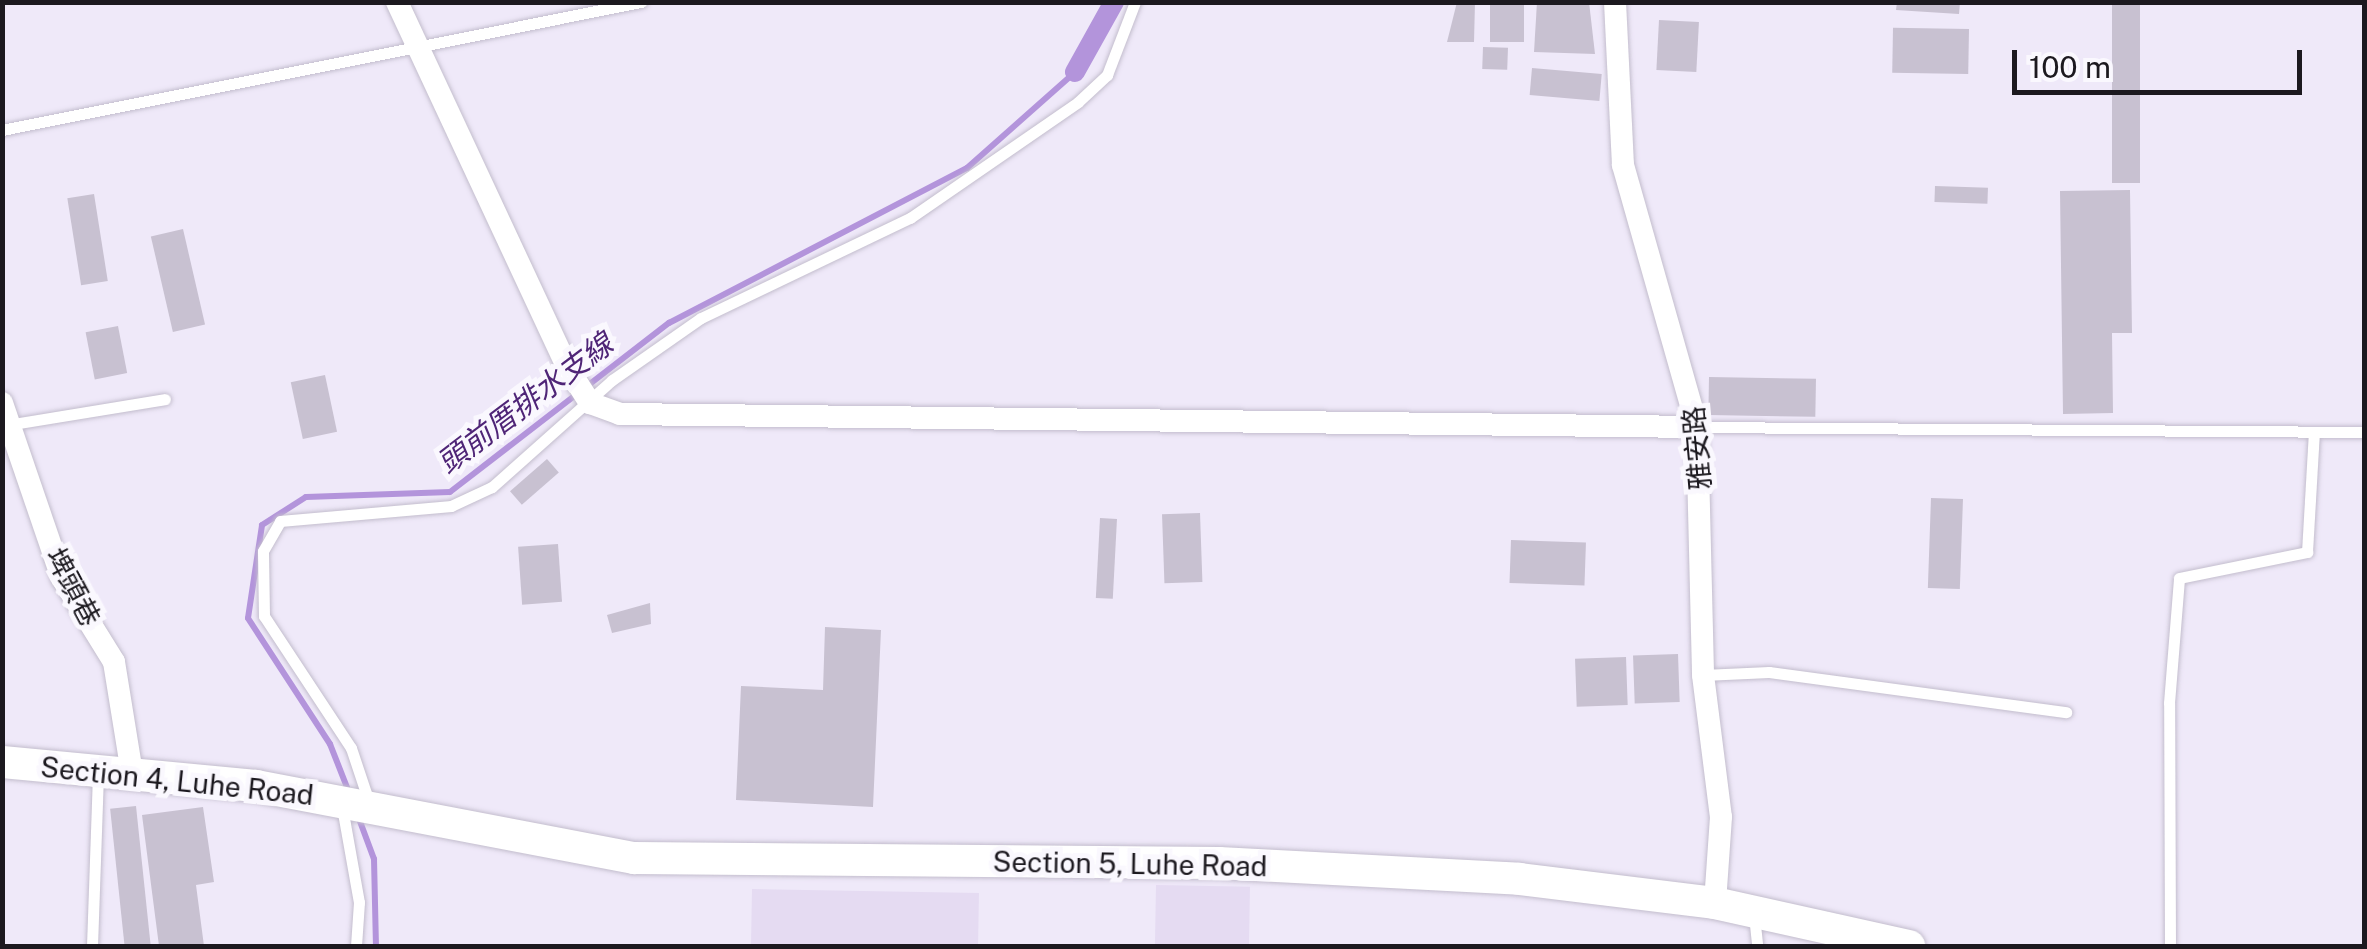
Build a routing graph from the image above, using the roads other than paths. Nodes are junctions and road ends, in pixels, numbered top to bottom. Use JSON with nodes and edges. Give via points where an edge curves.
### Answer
{"nodes":[{"id":1,"x":397,"y":2,"type":"edge"},
{"id":2,"x":641,"y":2,"type":"edge"},
{"id":3,"x":1135,"y":2,"type":"edge"},
{"id":4,"x":1615,"y":2,"type":"edge"},
{"id":5,"x":420,"y":53,"type":"junction"},
{"id":6,"x":2,"y":130,"type":"edge"},
{"id":7,"x":166,"y":399,"type":"dead end"},
{"id":8,"x":590,"y":403,"type":"junction"},
{"id":9,"x":5,"y":418,"type":"edge"},
{"id":10,"x":1697,"y":427,"type":"junction"},
{"id":11,"x":2314,"y":432,"type":"junction"},
{"id":12,"x":2364,"y":432,"type":"edge"},
{"id":13,"x":1703,"y":675,"type":"junction"},
{"id":14,"x":2066,"y":712,"type":"dead end"},
{"id":15,"x":2,"y":762,"type":"edge"},
{"id":16,"x":98,"y":770,"type":"junction"},
{"id":17,"x":132,"y":772,"type":"junction"},
{"id":18,"x":357,"y":804,"type":"junction"},
{"id":19,"x":1715,"y":903,"type":"junction"},
{"id":20,"x":1754,"y":910,"type":"junction"},
{"id":21,"x":92,"y":946,"type":"edge"},
{"id":22,"x":356,"y":946,"type":"edge"},
{"id":23,"x":1757,"y":946,"type":"edge"},
{"id":24,"x":1909,"y":946,"type":"edge"},
{"id":25,"x":2170,"y":946,"type":"edge"}],
"edges":[{"from":1,"to":5,"type":"street"},
{"from":2,"to":5,"type":"lane"},
{"from":3,"to":8,"type":"lane","via":[[1107,75],[1078,102],[910,218],[701,318]]},
{"from":4,"to":10,"type":"street","name":"雅安路","via":[[1623,166],[1688,367]]},
{"from":5,"to":6,"type":"lane"},
{"from":5,"to":8,"type":"street"},
{"from":7,"to":9,"type":"lane"},
{"from":8,"to":10,"type":"street","via":[[620,414]]},
{"from":8,"to":18,"type":"lane","via":[[492,487],[450,506],[315,512],[272,532],[263,551],[264,616],[351,748]]},
{"from":9,"to":17,"type":"street","name":"埤頭巷","via":[[62,578],[114,662]]},
{"from":10,"to":11,"type":"lane"},
{"from":10,"to":13,"type":"street","name":"雅安路"},
{"from":11,"to":12,"type":"lane"},
{"from":11,"to":25,"type":"lane","via":[[2307,552],[2180,578],[2169,703]]},
{"from":13,"to":14,"type":"lane","via":[[1770,672]]},
{"from":13,"to":19,"type":"street","name":"雅安路","via":[[1721,817]]},
{"from":15,"to":16,"type":"main road","name":"Section 4, Luhe Road"},
{"from":16,"to":17,"type":"main road","name":"Section 4, Luhe Road"},
{"from":16,"to":21,"type":"lane"},
{"from":17,"to":18,"type":"main road","name":"Section 4, Luhe Road"},
{"from":18,"to":19,"type":"main road","name":"Section 5, Luhe Road","via":[[634,858],[1219,863],[1520,879]]},
{"from":18,"to":22,"type":"lane"},
{"from":19,"to":20,"type":"main road","name":"Section 5, Luhe Road"},
{"from":20,"to":23,"type":"lane"},
{"from":20,"to":24,"type":"main road","name":"Section 5, Luhe Road"}]}
